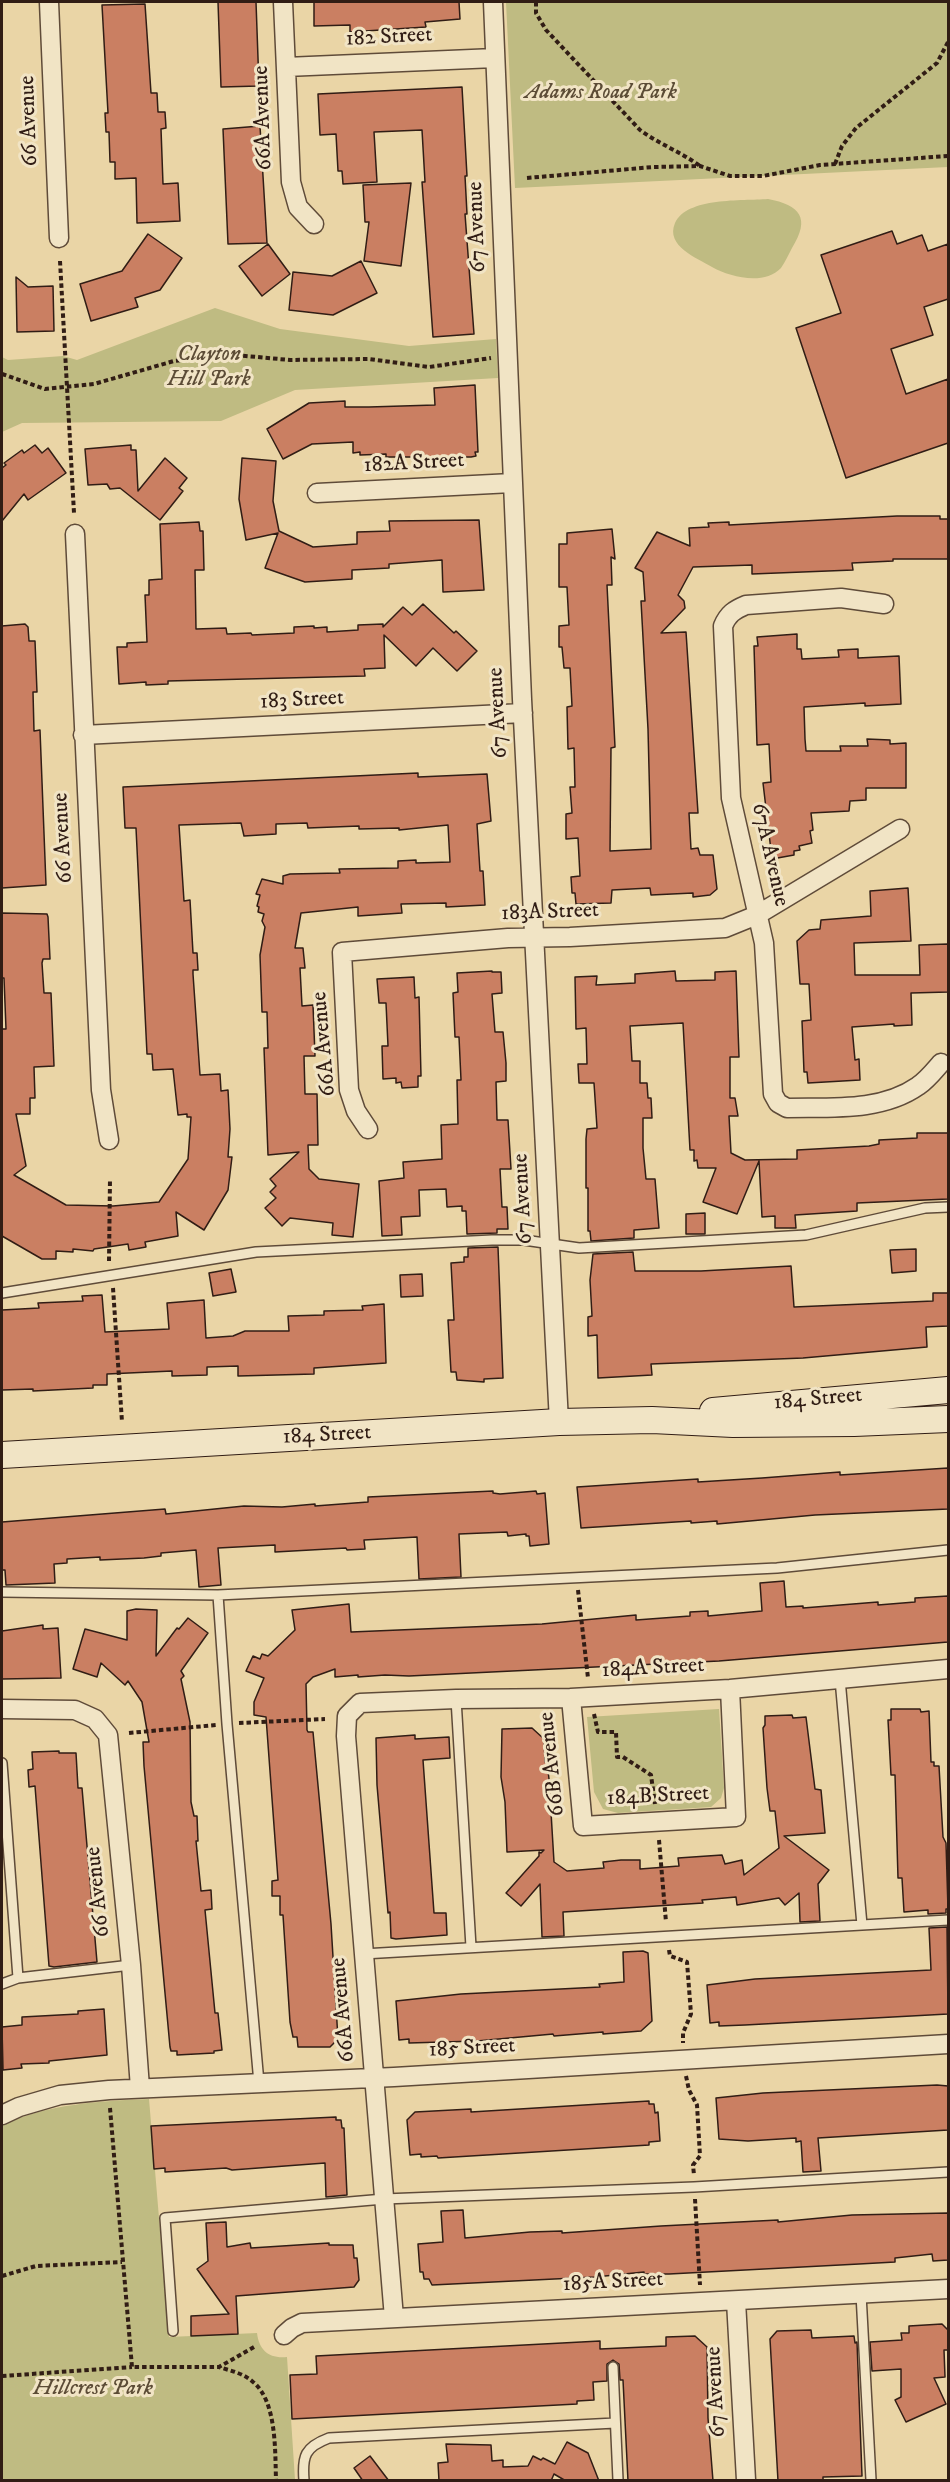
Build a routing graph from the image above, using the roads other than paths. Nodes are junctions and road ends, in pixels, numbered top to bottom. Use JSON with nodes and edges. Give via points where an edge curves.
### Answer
{"nodes":[{"id":1,"x":49,"y":2,"type":"edge"},
{"id":2,"x":283,"y":2,"type":"edge"},
{"id":3,"x":493,"y":2,"type":"edge"},
{"id":4,"x":495,"y":58,"type":"junction"},
{"id":5,"x":286,"y":67,"type":"junction"},
{"id":6,"x":314,"y":224,"type":"dead end"},
{"id":7,"x":59,"y":238,"type":"dead end"},
{"id":8,"x":512,"y":483,"type":"junction"},
{"id":9,"x":317,"y":493,"type":"dead end"},
{"id":10,"x":75,"y":534,"type":"dead end"},
{"id":11,"x":884,"y":604,"type":"dead end"},
{"id":12,"x":523,"y":713,"type":"junction"},
{"id":13,"x":83,"y":735,"type":"junction"},
{"id":14,"x":900,"y":830,"type":"dead end"},
{"id":15,"x":757,"y":915,"type":"junction"},
{"id":16,"x":536,"y":938,"type":"junction"},
{"id":17,"x":342,"y":952,"type":"joint"},
{"id":18,"x":941,"y":1063,"type":"dead end"},
{"id":19,"x":369,"y":1129,"type":"dead end"},
{"id":20,"x":109,"y":1140,"type":"dead end"},
{"id":21,"x":948,"y":1207,"type":"edge"},
{"id":22,"x":550,"y":1243,"type":"junction"},
{"id":23,"x":2,"y":1293,"type":"edge"},
{"id":24,"x":948,"y":1390,"type":"edge"},
{"id":25,"x":948,"y":1419,"type":"edge"},
{"id":26,"x":652,"y":1420,"type":"junction"},
{"id":27,"x":558,"y":1422,"type":"junction"},
{"id":28,"x":2,"y":1455,"type":"edge"},
{"id":29,"x":948,"y":1550,"type":"edge"},
{"id":30,"x":2,"y":1592,"type":"edge"},
{"id":31,"x":218,"y":1595,"type":"junction"},
{"id":32,"x":948,"y":1669,"type":"edge"},
{"id":33,"x":840,"y":1679,"type":"junction"},
{"id":34,"x":730,"y":1689,"type":"junction"},
{"id":35,"x":571,"y":1698,"type":"junction"},
{"id":36,"x":456,"y":1699,"type":"junction"},
{"id":37,"x":360,"y":1703,"type":"joint"},
{"id":38,"x":2,"y":1709,"type":"edge"},
{"id":39,"x":2,"y":1763,"type":"edge"},
{"id":40,"x":583,"y":1826,"type":"joint"},
{"id":41,"x":948,"y":1920,"type":"edge"},
{"id":42,"x":862,"y":1925,"type":"junction"},
{"id":43,"x":471,"y":1947,"type":"junction"},
{"id":44,"x":363,"y":1953,"type":"junction"},
{"id":45,"x":130,"y":1965,"type":"junction"},
{"id":46,"x":18,"y":1978,"type":"junction"},
{"id":47,"x":2,"y":1984,"type":"edge"},
{"id":48,"x":948,"y":2044,"type":"edge"},
{"id":49,"x":374,"y":2078,"type":"junction"},
{"id":50,"x":259,"y":2083,"type":"junction"},
{"id":51,"x":140,"y":2088,"type":"junction"},
{"id":52,"x":2,"y":2115,"type":"edge"},
{"id":53,"x":948,"y":2172,"type":"edge"},
{"id":54,"x":384,"y":2199,"type":"junction"},
{"id":55,"x":948,"y":2289,"type":"edge"},
{"id":56,"x":861,"y":2294,"type":"junction"},
{"id":57,"x":736,"y":2301,"type":"junction"},
{"id":58,"x":394,"y":2318,"type":"junction"},
{"id":59,"x":173,"y":2331,"type":"dead end"},
{"id":60,"x":284,"y":2335,"type":"dead end"},
{"id":61,"x":613,"y":2367,"type":"dead end"},
{"id":62,"x":615,"y":2423,"type":"junction"},
{"id":63,"x":304,"y":2481,"type":"edge"},
{"id":64,"x":618,"y":2481,"type":"edge"},
{"id":65,"x":746,"y":2481,"type":"edge"},
{"id":66,"x":871,"y":2481,"type":"edge"}],
"edges":[{"from":1,"to":7,"type":"street","name":"66 Avenue"},
{"from":2,"to":5,"type":"street","name":"66A Avenue"},
{"from":3,"to":4,"type":"street","name":"67 Avenue"},
{"from":4,"to":5,"type":"street","name":"182 Street"},
{"from":4,"to":8,"type":"street","name":"67 Avenue"},
{"from":5,"to":6,"type":"street","name":"66A Avenue","via":[[291,182],[298,207]]},
{"from":8,"to":9,"type":"street","name":"182A Street"},
{"from":8,"to":12,"type":"street","name":"67 Avenue"},
{"from":10,"to":13,"type":"street","name":"66 Avenue"},
{"from":11,"to":15,"type":"street","name":"67A Avenue","via":[[841,598],[746,605],[727,616],[723,626],[731,798]]},
{"from":12,"to":13,"type":"street","name":"183 Street"},
{"from":12,"to":16,"type":"street","name":"67 Avenue"},
{"from":13,"to":20,"type":"street","name":"66 Avenue","via":[[101,1090]]},
{"from":14,"to":15,"type":"street"},
{"from":15,"to":16,"type":"street","name":"183A Street","via":[[736,925],[714,929]]},
{"from":15,"to":18,"type":"street","name":"67A Avenue","via":[[767,963],[773,1094],[778,1103],[787,1108],[858,1107],[903,1094],[918,1086]]},
{"from":16,"to":17,"type":"street","name":"183A Street"},
{"from":16,"to":22,"type":"street","name":"67 Avenue"},
{"from":17,"to":19,"type":"street","name":"66A Avenue","via":[[349,1090],[356,1111]]},
{"from":21,"to":22,"type":"lane","via":[[926,1208],[806,1235],[579,1248]]},
{"from":22,"to":23,"type":"lane","via":[[492,1240],[256,1252]]},
{"from":22,"to":27,"type":"street","name":"67 Avenue"},
{"from":24,"to":26,"type":"main road","name":"184 Street","via":[[741,1407]]},
{"from":25,"to":26,"type":"main road","name":"184 Street","via":[[733,1424]]},
{"from":26,"to":27,"type":"main road","name":"184 Street"},
{"from":27,"to":28,"type":"main road","name":"184 Street"},
{"from":29,"to":31,"type":"lane","via":[[777,1568]]},
{"from":30,"to":31,"type":"lane"},
{"from":31,"to":50,"type":"lane"},
{"from":32,"to":33,"type":"street","name":"184A Street"},
{"from":33,"to":34,"type":"street","name":"184A Street"},
{"from":33,"to":42,"type":"lane"},
{"from":34,"to":35,"type":"street","name":"184A Street"},
{"from":34,"to":40,"type":"street","name":"184B Street","via":[[736,1817]]},
{"from":35,"to":36,"type":"street","name":"184A Street"},
{"from":35,"to":40,"type":"street","name":"66B Avenue"},
{"from":36,"to":37,"type":"street","name":"184A Street"},
{"from":36,"to":43,"type":"lane"},
{"from":37,"to":44,"type":"street","name":"66A Avenue","via":[[347,1716],[346,1736]]},
{"from":38,"to":45,"type":"street","name":"66 Avenue","via":[[75,1710],[96,1719],[108,1736]]},
{"from":39,"to":46,"type":"lane"},
{"from":41,"to":42,"type":"lane"},
{"from":42,"to":43,"type":"lane"},
{"from":43,"to":44,"type":"lane"},
{"from":44,"to":49,"type":"street","name":"66A Avenue"},
{"from":45,"to":46,"type":"lane"},
{"from":45,"to":51,"type":"street","name":"66 Avenue"},
{"from":46,"to":47,"type":"lane"},
{"from":48,"to":49,"type":"street","name":"185 Street"},
{"from":49,"to":50,"type":"street","name":"185 Street"},
{"from":49,"to":54,"type":"street","name":"66A Avenue"},
{"from":50,"to":51,"type":"street","name":"185 Street"},
{"from":51,"to":52,"type":"street","name":"185 Street","via":[[60,2095]]},
{"from":53,"to":54,"type":"lane"},
{"from":54,"to":58,"type":"street","name":"66A Avenue"},
{"from":54,"to":59,"type":"lane","via":[[165,2218]]},
{"from":55,"to":56,"type":"street","name":"185A Street"},
{"from":56,"to":57,"type":"street","name":"185A Street"},
{"from":56,"to":66,"type":"lane"},
{"from":57,"to":58,"type":"street","name":"185A Street"},
{"from":57,"to":65,"type":"street","name":"67 Avenue"},
{"from":58,"to":60,"type":"street","name":"185A Street","via":[[302,2323]]},
{"from":61,"to":62,"type":"lane"},
{"from":62,"to":63,"type":"lane","via":[[329,2438],[315,2443],[307,2452]]},
{"from":62,"to":64,"type":"lane"}]}
